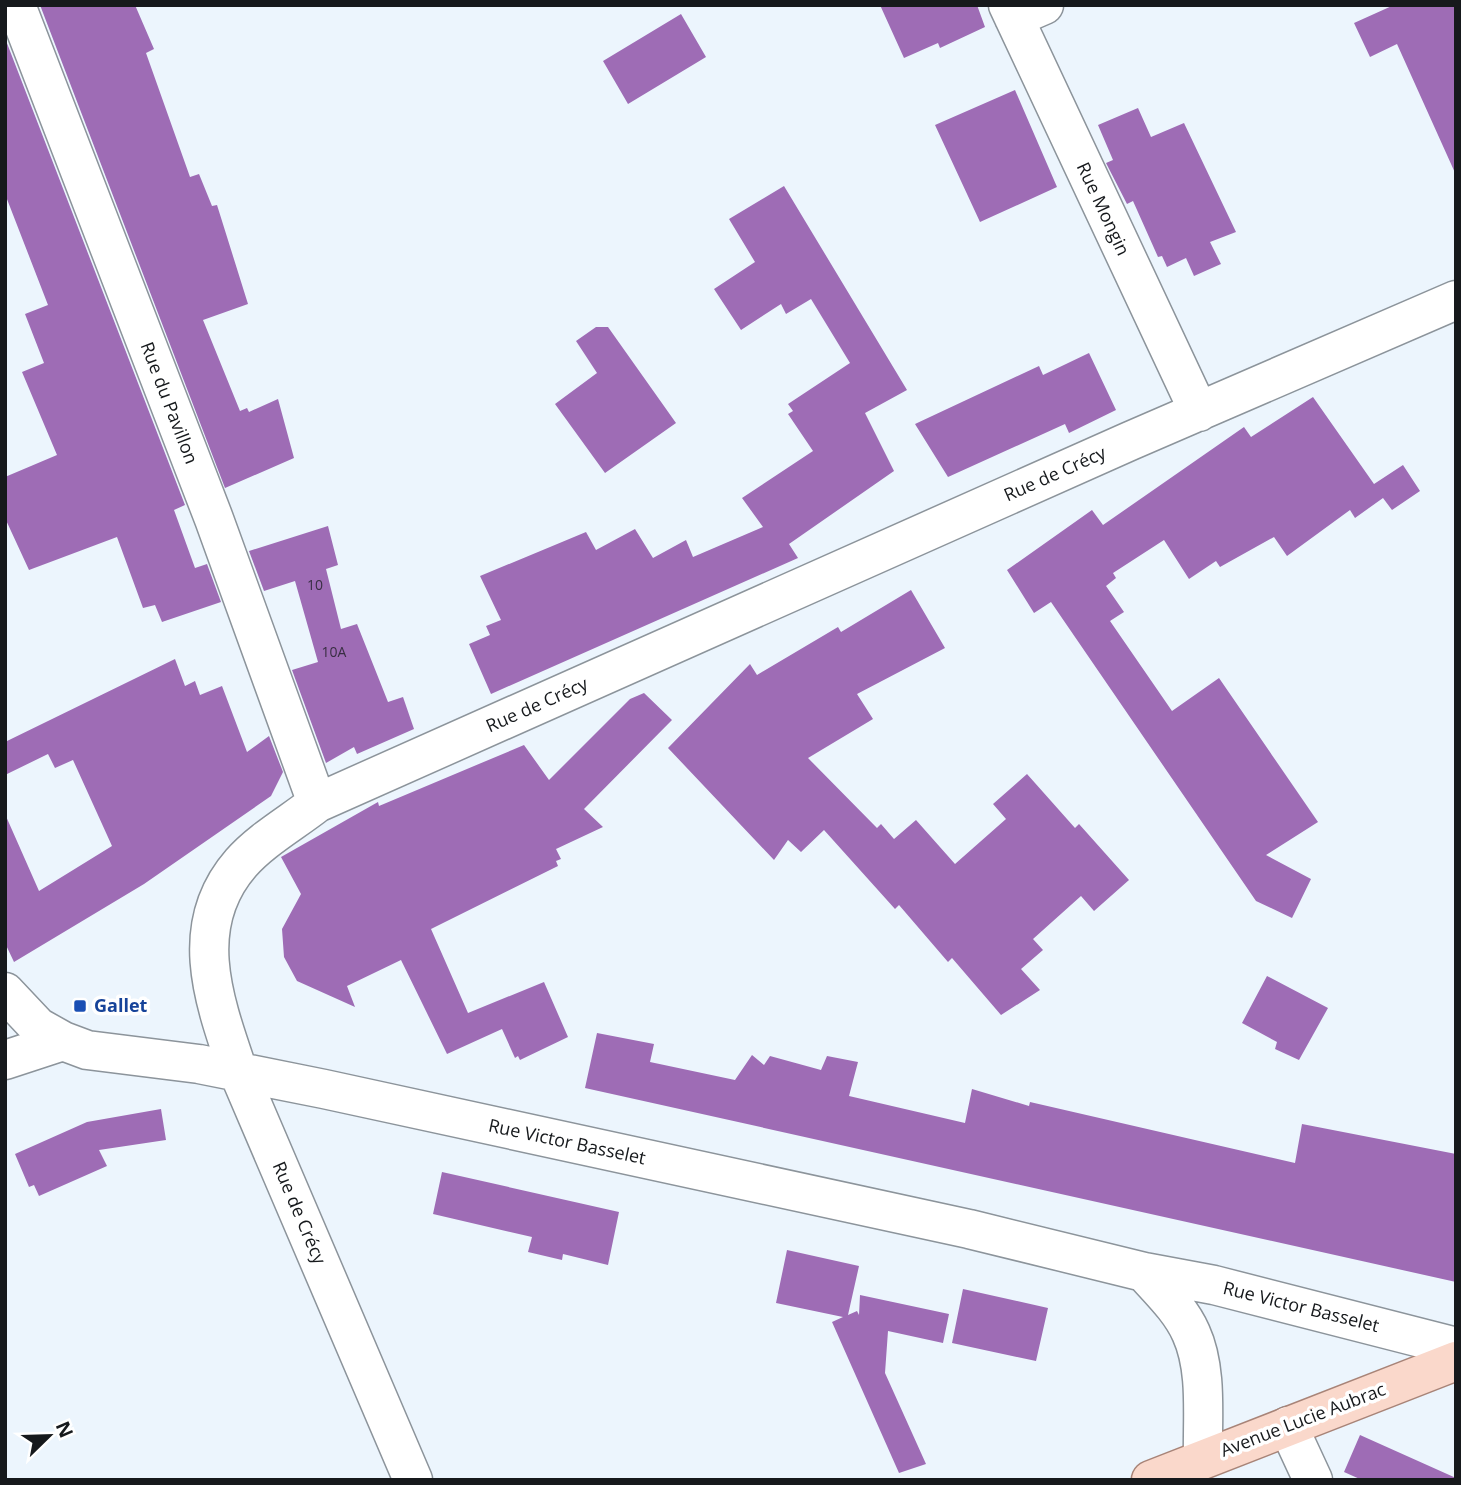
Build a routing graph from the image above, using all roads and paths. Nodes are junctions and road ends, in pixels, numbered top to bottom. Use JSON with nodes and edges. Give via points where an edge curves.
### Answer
{"nodes":[{"id":1,"x":16,"y":5,"type":"edge"},
{"id":2,"x":1022,"y":10,"type":"edge"},
{"id":3,"x":1456,"y":300,"type":"edge"},
{"id":4,"x":1199,"y":412,"type":"junction"},
{"id":5,"x":317,"y":803,"type":"junction"},
{"id":6,"x":5,"y":992,"type":"edge"},
{"id":7,"x":63,"y":1041,"type":"junction"},
{"id":8,"x":5,"y":1060,"type":"edge"},
{"id":9,"x":237,"y":1071,"type":"junction"},
{"id":10,"x":1144,"y":1272,"type":"junction"},
{"id":11,"x":1456,"y":1347,"type":"edge"},
{"id":12,"x":1456,"y":1361,"type":"edge"},
{"id":13,"x":1288,"y":1426,"type":"junction"},
{"id":14,"x":1203,"y":1458,"type":"junction"},
{"id":15,"x":413,"y":1480,"type":"edge"},
{"id":16,"x":1151,"y":1480,"type":"edge"},
{"id":17,"x":1314,"y":1480,"type":"edge"}],
"edges":[{"from":1,"to":5,"type":"street","name":"Rue du Pavillon","via":[[214,519]]},
{"from":2,"to":4,"type":"street","name":"Rue Mongin"},
{"from":3,"to":4,"type":"street","name":"Rue de Crécy"},
{"from":4,"to":5,"type":"street","name":"Rue de Crécy"},
{"from":5,"to":9,"type":"street","name":"Rue de Crécy","via":[[242,862],[219,894],[209,926],[215,1005]]},
{"from":6,"to":7,"type":"street","name":"Rue Victor Basselet","via":[[38,1027]]},
{"from":7,"to":8,"type":"street"},
{"from":7,"to":9,"type":"street","name":"Rue Victor Basselet","via":[[116,1056]]},
{"from":9,"to":10,"type":"street","name":"Rue Victor Basselet","via":[[969,1229]]},
{"from":9,"to":15,"type":"street","name":"Rue de Crécy"},
{"from":10,"to":11,"type":"street","name":"Rue Victor Basselet","via":[[1214,1285]]},
{"from":10,"to":14,"type":"street","via":[[1192,1333],[1199,1365]]},
{"from":12,"to":13,"type":"main road","name":"Avenue Lucie Aubrac"},
{"from":13,"to":14,"type":"main road","name":"Avenue Lucie Aubrac"},
{"from":13,"to":17,"type":"street"},
{"from":14,"to":16,"type":"main road","name":"Avenue Lucie Aubrac"}]}
